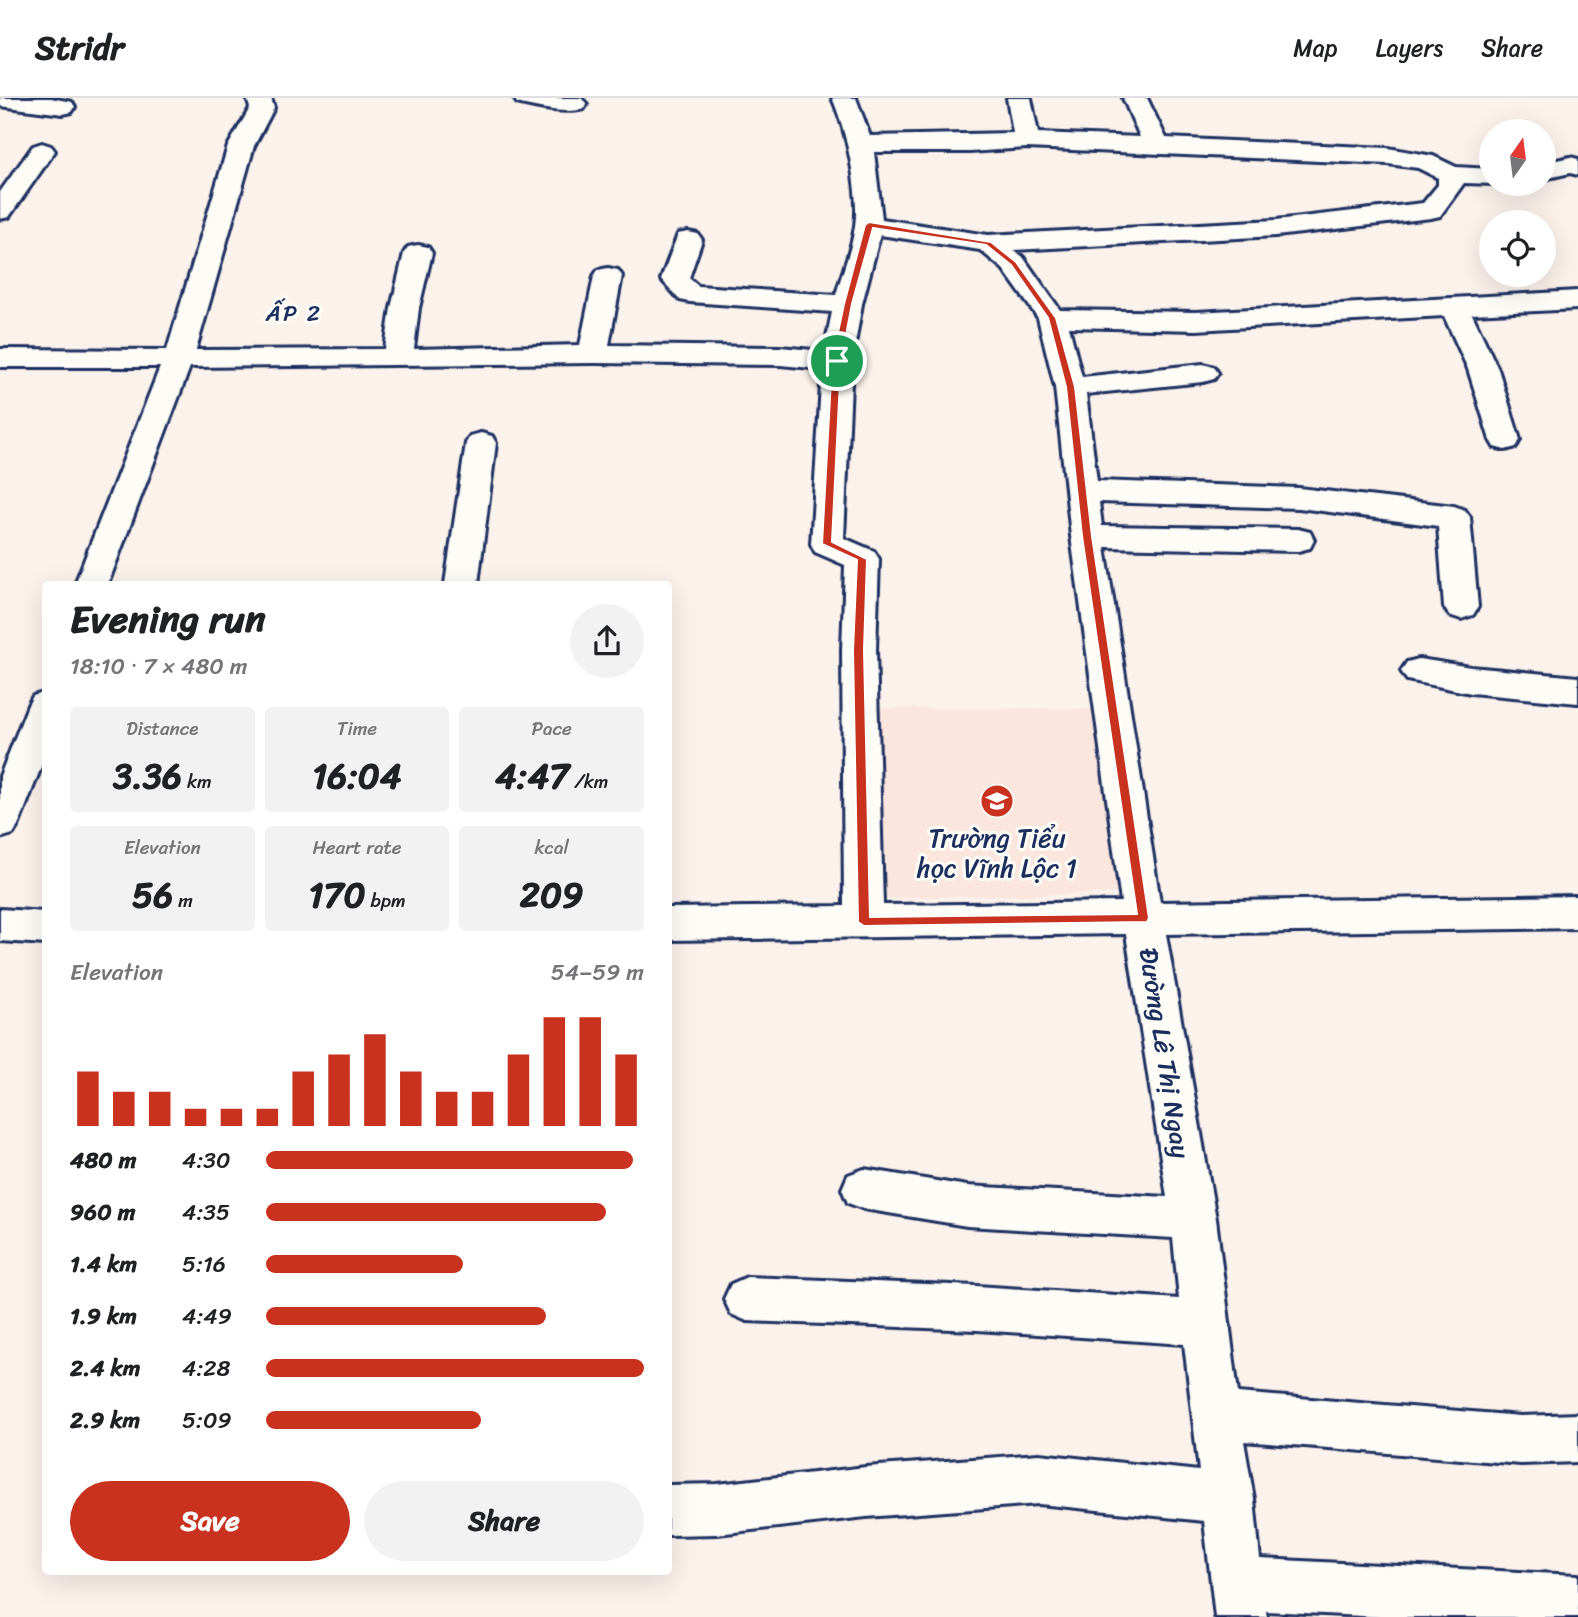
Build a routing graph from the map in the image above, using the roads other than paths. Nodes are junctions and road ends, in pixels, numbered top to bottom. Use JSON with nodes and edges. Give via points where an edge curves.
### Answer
{"nodes":[{"id":1,"x":259,"y":98,"type":"edge"},
{"id":2,"x":526,"y":98,"type":"edge"},
{"id":3,"x":844,"y":98,"type":"edge"},
{"id":4,"x":1019,"y":98,"type":"edge"},
{"id":5,"x":1135,"y":98,"type":"edge"},
{"id":6,"x":0,"y":99,"type":"edge"},
{"id":7,"x":575,"y":104,"type":"dead end"},
{"id":8,"x":63,"y":107,"type":"dead end"},
{"id":9,"x":1027,"y":140,"type":"junction"},
{"id":10,"x":859,"y":144,"type":"junction"},
{"id":11,"x":1156,"y":145,"type":"junction"},
{"id":12,"x":42,"y":150,"type":"dead end"},
{"id":13,"x":1578,"y":167,"type":"edge"},
{"id":14,"x":1556,"y":168,"type":"edge"},
{"id":15,"x":1451,"y":174,"type":"junction"},
{"id":16,"x":1479,"y":176,"type":"edge"},
{"id":17,"x":0,"y":211,"type":"edge"},
{"id":18,"x":869,"y":225,"type":"junction"},
{"id":19,"x":688,"y":240,"type":"dead end"},
{"id":20,"x":989,"y":243,"type":"junction"},
{"id":21,"x":418,"y":253,"type":"dead end"},
{"id":22,"x":608,"y":276,"type":"dead end"},
{"id":23,"x":1578,"y":300,"type":"edge"},
{"id":24,"x":848,"y":304,"type":"junction"},
{"id":25,"x":1454,"y":306,"type":"junction"},
{"id":26,"x":1052,"y":318,"type":"junction"},
{"id":27,"x":593,"y":354,"type":"junction"},
{"id":28,"x":179,"y":357,"type":"junction"},
{"id":29,"x":0,"y":358,"type":"edge"},
{"id":30,"x":398,"y":358,"type":"junction"},
{"id":31,"x":837,"y":361,"type":"junction"},
{"id":32,"x":1203,"y":373,"type":"dead end"},
{"id":33,"x":1070,"y":387,"type":"junction"},
{"id":34,"x":1505,"y":440,"type":"dead end"},
{"id":35,"x":481,"y":443,"type":"dead end"},
{"id":36,"x":1081,"y":491,"type":"junction"},
{"id":37,"x":1087,"y":536,"type":"junction"},
{"id":38,"x":1298,"y":540,"type":"dead end"},
{"id":39,"x":93,"y":581,"type":"edge"},
{"id":40,"x":461,"y":581,"type":"edge"},
{"id":41,"x":1461,"y":607,"type":"dead end"},
{"id":42,"x":1419,"y":671,"type":"dead end"},
{"id":43,"x":1578,"y":690,"type":"edge"},
{"id":44,"x":42,"y":715,"type":"edge"},
{"id":45,"x":0,"y":824,"type":"edge"},
{"id":46,"x":1578,"y":912,"type":"edge"},
{"id":47,"x":1143,"y":918,"type":"junction"},
{"id":48,"x":864,"y":922,"type":"junction"},
{"id":49,"x":672,"y":924,"type":"edge"},
{"id":50,"x":0,"y":925,"type":"edge"},
{"id":51,"x":42,"y":928,"type":"edge"},
{"id":52,"x":864,"y":1189,"type":"dead end"},
{"id":53,"x":1193,"y":1219,"type":"junction"},
{"id":54,"x":747,"y":1299,"type":"dead end"},
{"id":55,"x":1206,"y":1324,"type":"junction"},
{"id":56,"x":1218,"y":1415,"type":"junction"},
{"id":57,"x":1578,"y":1437,"type":"edge"},
{"id":58,"x":1228,"y":1499,"type":"junction"},
{"id":59,"x":672,"y":1510,"type":"edge"},
{"id":60,"x":1240,"y":1600,"type":"edge"},
{"id":61,"x":1578,"y":1601,"type":"edge"}],
"edges":[{"from":1,"to":28,"type":"street","via":[[262,108],[241,146]]},
{"from":2,"to":7,"type":"street"},
{"from":3,"to":10,"type":"street"},
{"from":4,"to":9,"type":"street"},
{"from":5,"to":11,"type":"street"},
{"from":6,"to":8,"type":"street"},
{"from":9,"to":10,"type":"street"},
{"from":9,"to":11,"type":"street"},
{"from":10,"to":18,"type":"street"},
{"from":11,"to":15,"type":"street","via":[[1388,156],[1424,162]]},
{"from":12,"to":17,"type":"street"},
{"from":13,"to":14,"type":"street"},
{"from":15,"to":16,"type":"street"},
{"from":15,"to":20,"type":"street","via":[[1451,186],[1431,210],[1276,228]]},
{"from":18,"to":20,"type":"street"},
{"from":18,"to":24,"type":"street"},
{"from":19,"to":24,"type":"street","via":[[675,279],[690,294]]},
{"from":20,"to":26,"type":"street","via":[[1013,263]]},
{"from":21,"to":30,"type":"street"},
{"from":22,"to":27,"type":"street"},
{"from":23,"to":25,"type":"street"},
{"from":24,"to":31,"type":"street"},
{"from":25,"to":26,"type":"street","via":[[1196,321]]},
{"from":25,"to":34,"type":"street","via":[[1483,369]]},
{"from":26,"to":33,"type":"street"},
{"from":27,"to":30,"type":"street"},
{"from":27,"to":31,"type":"street"},
{"from":28,"to":29,"type":"street"},
{"from":28,"to":30,"type":"street"},
{"from":28,"to":39,"type":"street"},
{"from":31,"to":48,"type":"street","via":[[827,544],[862,559],[859,650]]},
{"from":32,"to":33,"type":"street"},
{"from":33,"to":36,"type":"street"},
{"from":35,"to":40,"type":"street"},
{"from":36,"to":37,"type":"street"},
{"from":36,"to":41,"type":"street","via":[[1299,498],[1454,517]]},
{"from":37,"to":38,"type":"street"},
{"from":37,"to":47,"type":"street"},
{"from":42,"to":43,"type":"street"},
{"from":44,"to":45,"type":"street"},
{"from":46,"to":47,"type":"street"},
{"from":47,"to":48,"type":"street","name":"Đường Lê Thị Ngay"},
{"from":47,"to":53,"type":"street","name":"Đường Lê Thị Ngay"},
{"from":48,"to":49,"type":"street","name":"Đường Lê Thị Ngay"},
{"from":50,"to":51,"type":"street"},
{"from":52,"to":53,"type":"street","via":[[967,1206]]},
{"from":53,"to":55,"type":"street","name":"Đường Lê Thị Ngay"},
{"from":54,"to":55,"type":"street","via":[[987,1307]]},
{"from":55,"to":56,"type":"street","name":"Đường Lê Thị Ngay"},
{"from":56,"to":57,"type":"street","via":[[1521,1440]]},
{"from":56,"to":58,"type":"street","name":"Đường Lê Thị Ngay"},
{"from":58,"to":59,"type":"street","via":[[1039,1479]]},
{"from":58,"to":60,"type":"street","name":"Đường Lê Thị Ngay"},
{"from":60,"to":61,"type":"street"}]}
